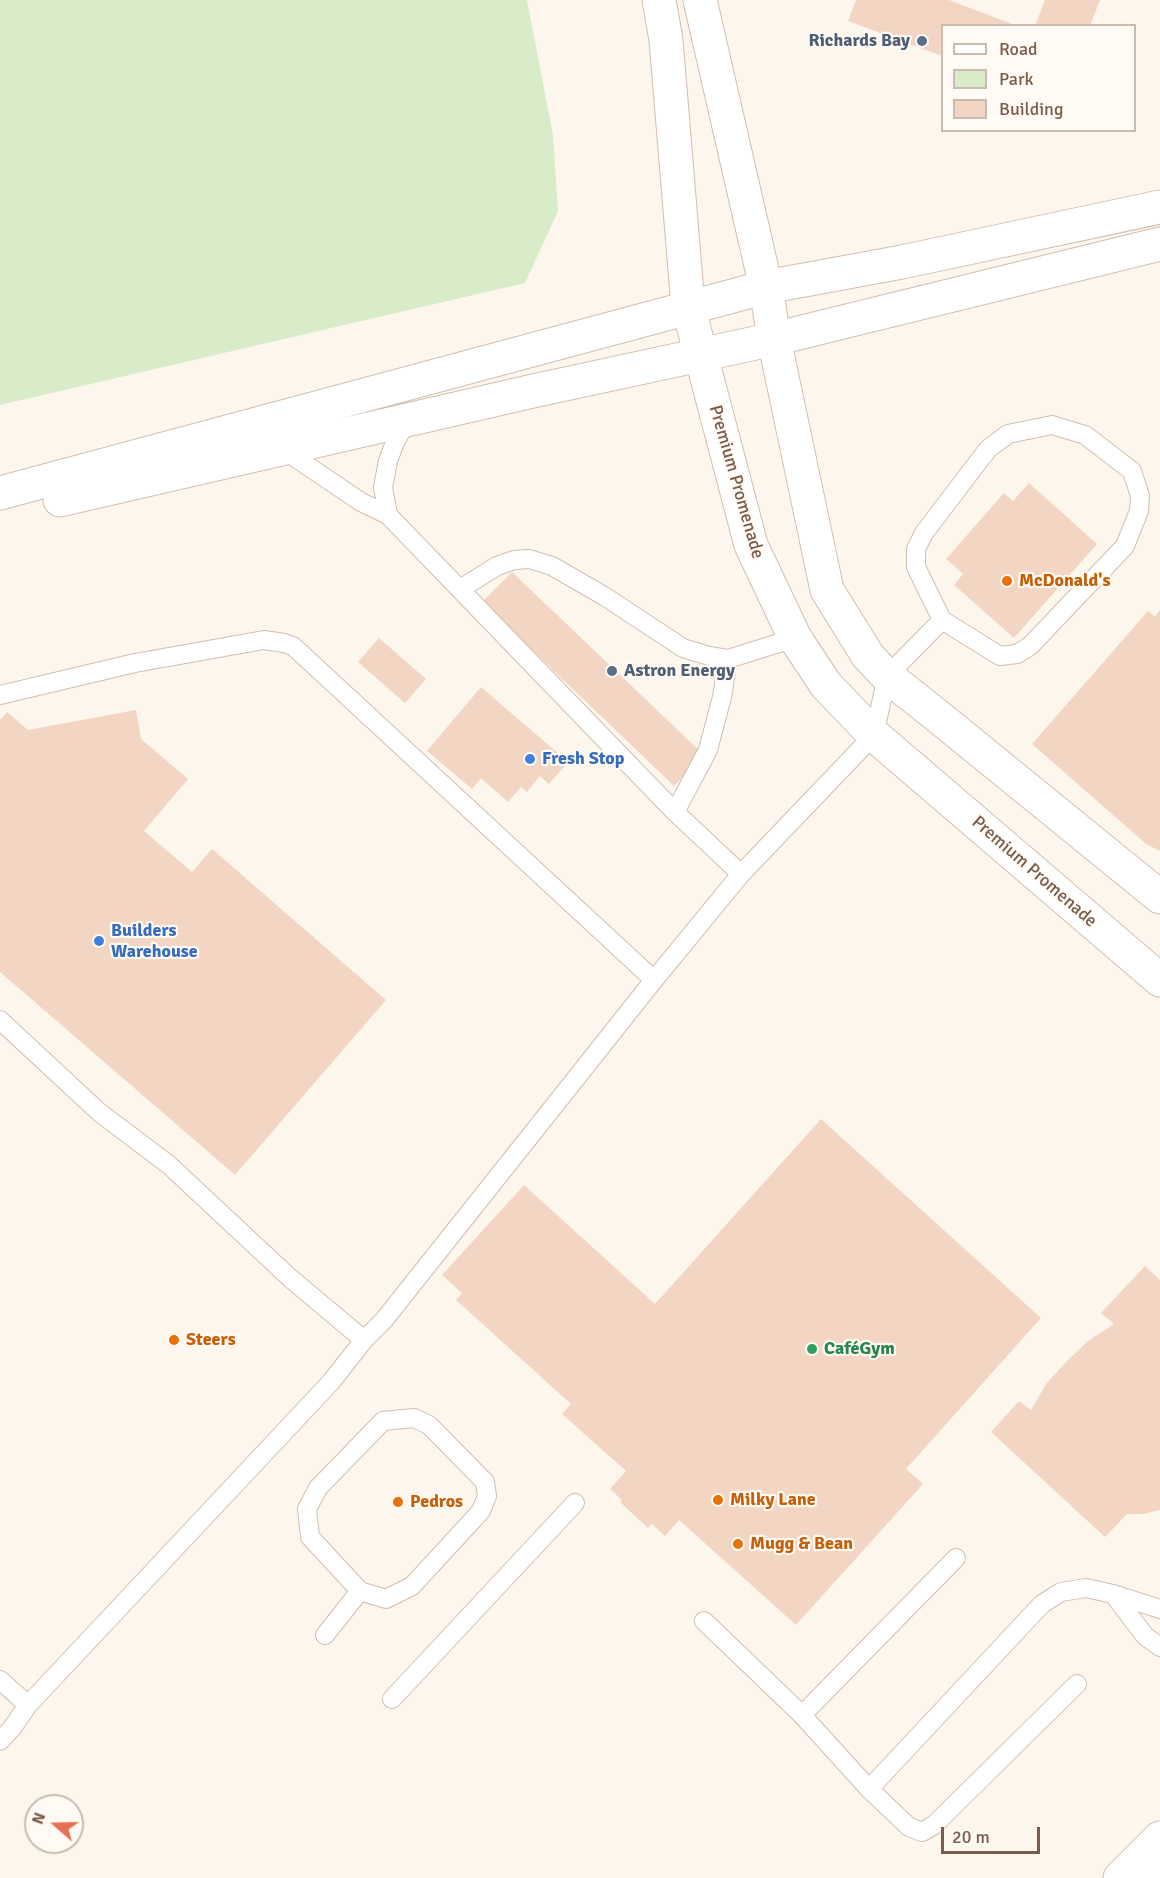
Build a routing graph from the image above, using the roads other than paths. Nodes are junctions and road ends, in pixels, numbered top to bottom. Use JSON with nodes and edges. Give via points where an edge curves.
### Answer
{"nodes":[{"id":1,"x":659,"y":0,"type":"edge"},
{"id":2,"x":700,"y":0,"type":"edge"},
{"id":3,"x":1160,"y":207,"type":"edge"},
{"id":4,"x":1160,"y":244,"type":"edge"},
{"id":5,"x":766,"y":287,"type":"junction"},
{"id":6,"x":688,"y":306,"type":"junction"},
{"id":7,"x":774,"y":339,"type":"junction"},
{"id":8,"x":699,"y":354,"type":"junction"},
{"id":9,"x":408,"y":419,"type":"junction"},
{"id":10,"x":280,"y":448,"type":"junction"},
{"id":11,"x":0,"y":493,"type":"edge"},
{"id":12,"x":0,"y":514,"type":"edge"},
{"id":13,"x":388,"y":515,"type":"junction"},
{"id":14,"x":460,"y":589,"type":"junction"},
{"id":15,"x":942,"y":620,"type":"junction"},
{"id":16,"x":795,"y":638,"type":"junction"},
{"id":17,"x":728,"y":659,"type":"junction"},
{"id":18,"x":887,"y":676,"type":"junction"},
{"id":19,"x":0,"y":695,"type":"edge"},
{"id":20,"x":874,"y":735,"type":"junction"},
{"id":21,"x":675,"y":812,"type":"junction"},
{"id":22,"x":741,"y":874,"type":"junction"},
{"id":23,"x":1160,"y":897,"type":"edge"},
{"id":24,"x":654,"y":980,"type":"junction"},
{"id":25,"x":1160,"y":980,"type":"edge"},
{"id":26,"x":0,"y":1020,"type":"edge"},
{"id":27,"x":364,"y":1340,"type":"junction"},
{"id":28,"x":575,"y":1503,"type":"dead end"},
{"id":29,"x":956,"y":1558,"type":"dead end"},
{"id":30,"x":360,"y":1591,"type":"junction"},
{"id":31,"x":1113,"y":1594,"type":"junction"},
{"id":32,"x":1160,"y":1609,"type":"edge"},
{"id":33,"x":704,"y":1621,"type":"dead end"},
{"id":34,"x":325,"y":1635,"type":"dead end"},
{"id":35,"x":1160,"y":1647,"type":"edge"},
{"id":36,"x":0,"y":1681,"type":"edge"},
{"id":37,"x":1077,"y":1684,"type":"dead end"},
{"id":38,"x":392,"y":1699,"type":"dead end"},
{"id":39,"x":28,"y":1705,"type":"junction"},
{"id":40,"x":802,"y":1715,"type":"junction"},
{"id":41,"x":0,"y":1741,"type":"edge"},
{"id":42,"x":869,"y":1789,"type":"junction"},
{"id":43,"x":1160,"y":1838,"type":"edge"},
{"id":44,"x":1160,"y":1872,"type":"edge"},
{"id":45,"x":1120,"y":1878,"type":"edge"},
{"id":46,"x":1154,"y":1878,"type":"edge"}],
"edges":[{"from":1,"to":6,"type":"street","name":"Premium Promenade","via":[[666,40]]},
{"from":2,"to":5,"type":"street"},
{"from":3,"to":5,"type":"street"},
{"from":4,"to":7,"type":"street"},
{"from":5,"to":6,"type":"street"},
{"from":5,"to":7,"type":"street"},
{"from":6,"to":8,"type":"street","name":"Premium Promenade"},
{"from":6,"to":11,"type":"street"},
{"from":7,"to":8,"type":"street"},
{"from":7,"to":18,"type":"street","via":[[827,590],[868,656]]},
{"from":8,"to":9,"type":"street"},
{"from":8,"to":16,"type":"street","name":"Premium Promenade","via":[[751,545]]},
{"from":9,"to":10,"type":"street"},
{"from":9,"to":13,"type":"lane","via":[[388,461],[383,487]]},
{"from":10,"to":12,"type":"street"},
{"from":10,"to":13,"type":"lane","via":[[361,502]]},
{"from":13,"to":14,"type":"lane"},
{"from":14,"to":17,"type":"lane","via":[[497,566],[529,559],[552,566],[604,596],[683,648]]},
{"from":14,"to":21,"type":"lane"},
{"from":15,"to":15,"type":"lane","via":[[1000,656],[1017,654],[1030,646],[1125,546],[1139,511],[1140,496],[1132,471],[1085,435],[1052,425],[1008,434],[988,449],[916,549],[916,567]]},
{"from":15,"to":18,"type":"lane"},
{"from":16,"to":17,"type":"lane"},
{"from":16,"to":20,"type":"street","name":"Premium Promenade","via":[[826,685]]},
{"from":17,"to":21,"type":"lane","via":[[708,750]]},
{"from":18,"to":20,"type":"lane"},
{"from":18,"to":23,"type":"street"},
{"from":19,"to":24,"type":"lane","via":[[135,663],[252,642],[264,640],[293,646]]},
{"from":20,"to":22,"type":"lane"},
{"from":20,"to":25,"type":"street","name":"Premium Promenade"},
{"from":21,"to":22,"type":"lane"},
{"from":22,"to":24,"type":"lane"},
{"from":24,"to":27,"type":"lane","via":[[384,1320]]},
{"from":26,"to":27,"type":"lane","via":[[99,1112],[169,1165],[290,1278]]},
{"from":27,"to":39,"type":"lane","via":[[331,1382]]},
{"from":28,"to":38,"type":"lane"},
{"from":29,"to":40,"type":"lane"},
{"from":30,"to":30,"type":"lane","via":[[310,1537],[307,1509],[318,1488],[383,1421],[414,1418],[429,1425],[485,1482],[487,1496],[481,1511],[412,1586],[386,1599]]},
{"from":30,"to":34,"type":"lane"},
{"from":31,"to":32,"type":"lane"},
{"from":31,"to":35,"type":"lane","via":[[1145,1636]]},
{"from":31,"to":42,"type":"lane","via":[[1086,1588],[1061,1592],[1042,1604]]},
{"from":33,"to":40,"type":"lane"},
{"from":36,"to":39,"type":"lane"},
{"from":37,"to":42,"type":"lane","via":[[934,1825],[922,1832],[909,1827]]},
{"from":39,"to":41,"type":"lane"},
{"from":40,"to":42,"type":"lane"},
{"from":43,"to":45,"type":"street"},
{"from":44,"to":46,"type":"street"}]}
